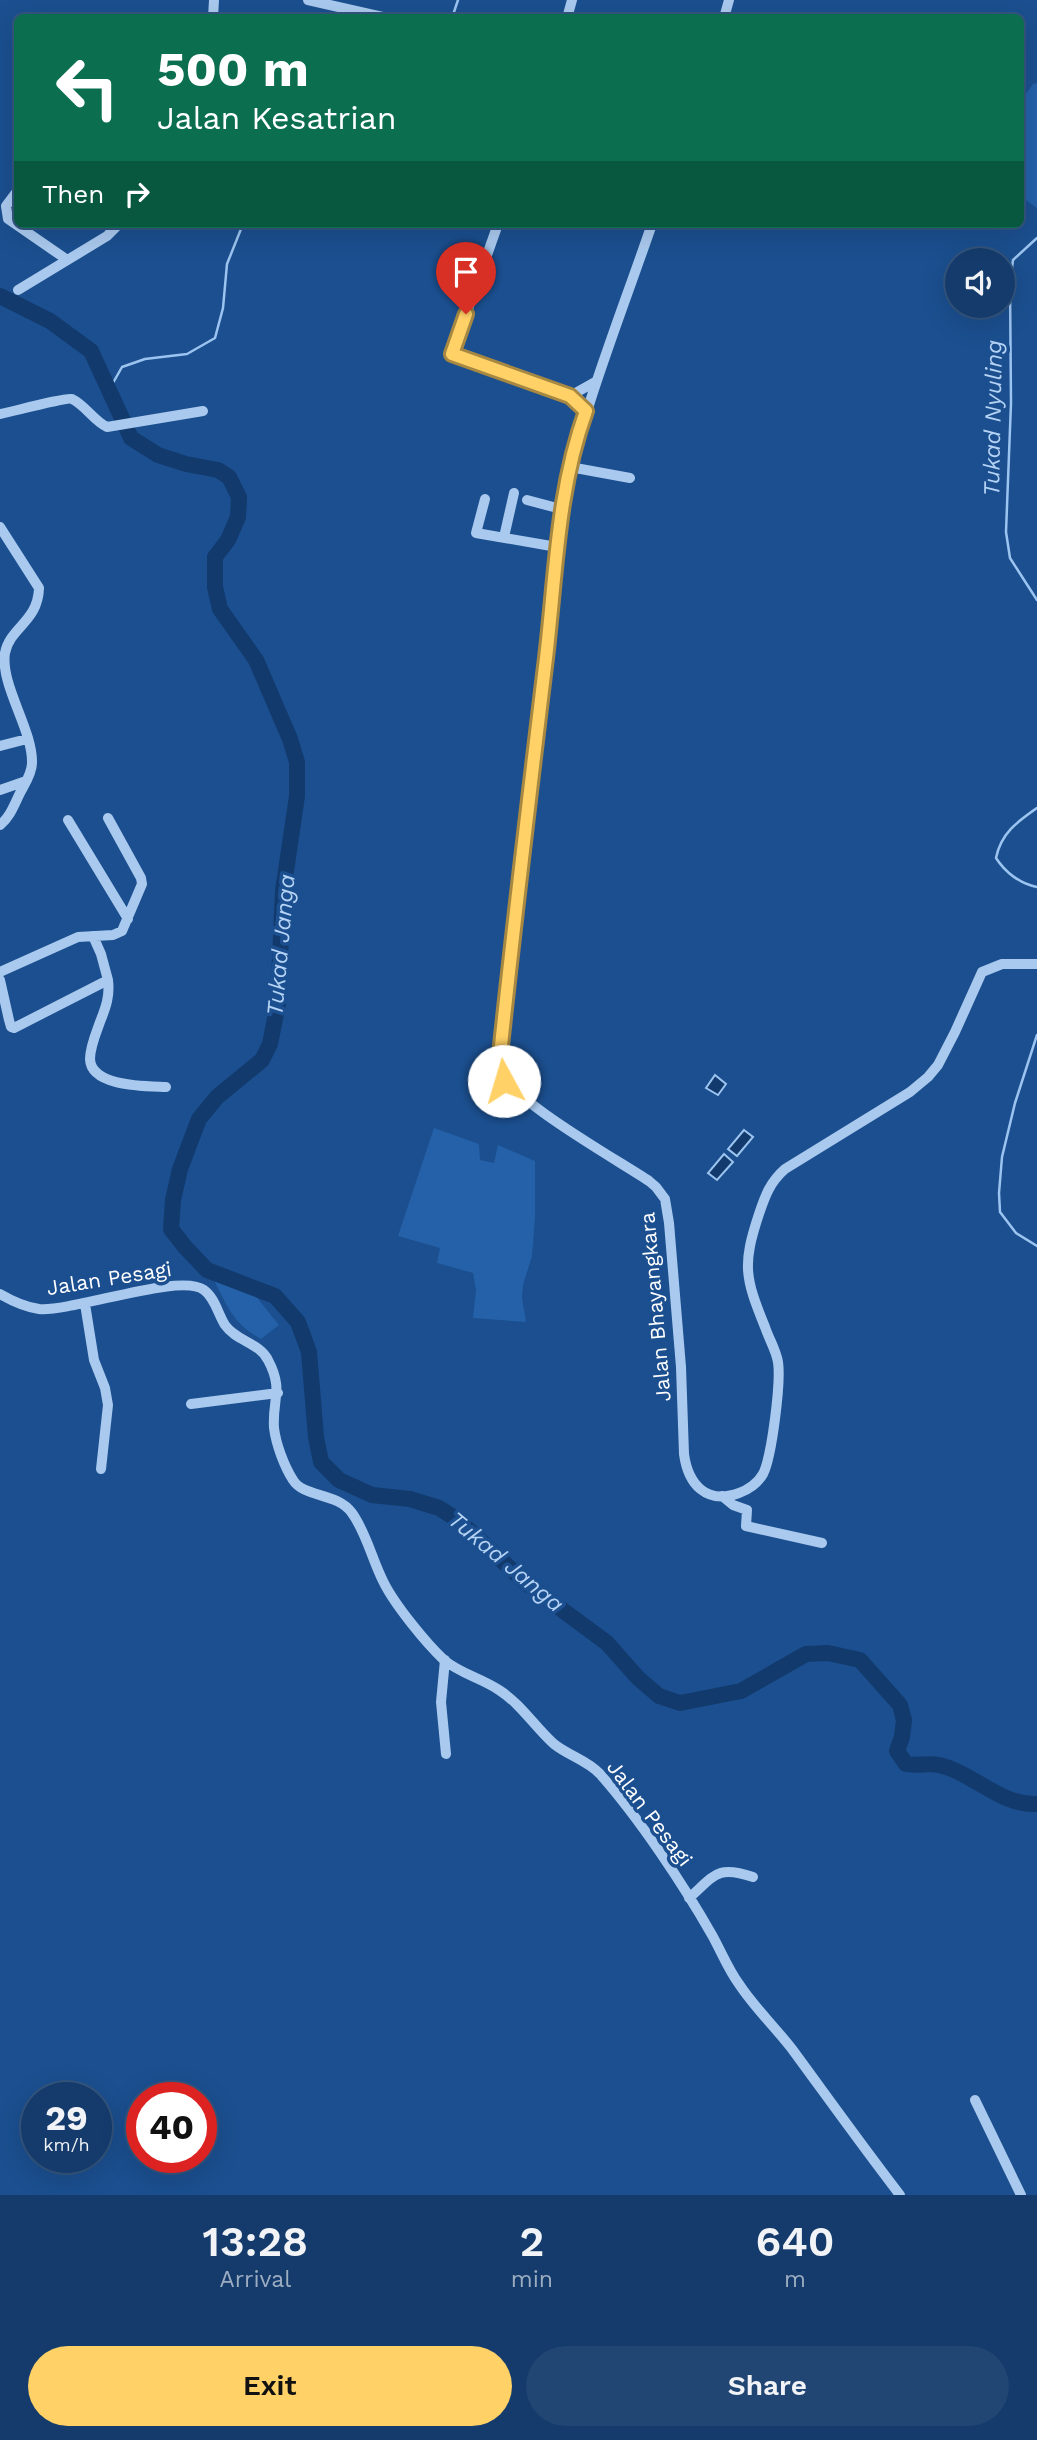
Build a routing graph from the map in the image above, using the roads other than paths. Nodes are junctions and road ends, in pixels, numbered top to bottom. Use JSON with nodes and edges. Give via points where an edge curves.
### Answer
{"nodes":[{"id":1,"x":308,"y":0,"type":"edge"},
{"id":2,"x":369,"y":14,"type":"edge"},
{"id":3,"x":14,"y":195,"type":"edge"},
{"id":4,"x":14,"y":223,"type":"edge"},
{"id":5,"x":21,"y":228,"type":"edge"},
{"id":6,"x":115,"y":228,"type":"edge"},
{"id":7,"x":497,"y":228,"type":"edge"},
{"id":8,"x":651,"y":228,"type":"edge"},
{"id":9,"x":66,"y":259,"type":"junction"},
{"id":10,"x":18,"y":290,"type":"dead end"},
{"id":11,"x":595,"y":382,"type":"junction"},
{"id":12,"x":570,"y":396,"type":"junction"},
{"id":13,"x":203,"y":411,"type":"dead end"},
{"id":14,"x":586,"y":411,"type":"junction"},
{"id":15,"x":0,"y":414,"type":"edge"},
{"id":16,"x":570,"y":467,"type":"junction"},
{"id":17,"x":630,"y":478,"type":"dead end"},
{"id":18,"x":514,"y":493,"type":"dead end"},
{"id":19,"x":485,"y":499,"type":"dead end"},
{"id":20,"x":527,"y":500,"type":"dead end"},
{"id":21,"x":561,"y":509,"type":"junction"},
{"id":22,"x":0,"y":527,"type":"edge"},
{"id":23,"x":503,"y":537,"type":"junction"},
{"id":24,"x":557,"y":547,"type":"junction"},
{"id":25,"x":27,"y":738,"type":"junction"},
{"id":26,"x":0,"y":746,"type":"edge"},
{"id":27,"x":26,"y":781,"type":"junction"},
{"id":28,"x":0,"y":790,"type":"edge"},
{"id":29,"x":108,"y":818,"type":"dead end"},
{"id":30,"x":68,"y":820,"type":"dead end"},
{"id":31,"x":0,"y":825,"type":"edge"},
{"id":32,"x":128,"y":919,"type":"junction"},
{"id":33,"x":93,"y":936,"type":"junction"},
{"id":34,"x":1037,"y":964,"type":"edge"},
{"id":35,"x":0,"y":972,"type":"edge"},
{"id":36,"x":0,"y":980,"type":"edge"},
{"id":37,"x":108,"y":980,"type":"junction"},
{"id":38,"x":166,"y":1087,"type":"dead end"},
{"id":39,"x":0,"y":1294,"type":"edge"},
{"id":40,"x":85,"y":1304,"type":"junction"},
{"id":41,"x":278,"y":1393,"type":"junction"},
{"id":42,"x":191,"y":1404,"type":"dead end"},
{"id":43,"x":101,"y":1469,"type":"dead end"},
{"id":44,"x":722,"y":1496,"type":"junction"},
{"id":45,"x":822,"y":1543,"type":"dead end"},
{"id":46,"x":445,"y":1660,"type":"junction"},
{"id":47,"x":446,"y":1754,"type":"dead end"},
{"id":48,"x":753,"y":1877,"type":"dead end"},
{"id":49,"x":689,"y":1898,"type":"junction"},
{"id":50,"x":975,"y":2100,"type":"dead end"},
{"id":51,"x":900,"y":2195,"type":"edge"},
{"id":52,"x":1021,"y":2195,"type":"edge"}],
"edges":[{"from":1,"to":2,"type":"street"},
{"from":3,"to":4,"type":"street","via":[[6,206],[8,219]]},
{"from":5,"to":9,"type":"street"},
{"from":6,"to":9,"type":"street"},
{"from":7,"to":12,"type":"street","via":[[452,354]]},
{"from":8,"to":11,"type":"street","name":"Jalan Bhayangkara"},
{"from":9,"to":10,"type":"street"},
{"from":11,"to":12,"type":"street"},
{"from":11,"to":14,"type":"street","name":"Jalan Bhayangkara"},
{"from":12,"to":14,"type":"street"},
{"from":13,"to":15,"type":"street","via":[[107,428],[69,398]]},
{"from":14,"to":16,"type":"street","name":"Jalan Bhayangkara"},
{"from":16,"to":17,"type":"street"},
{"from":16,"to":21,"type":"street","name":"Jalan Bhayangkara"},
{"from":18,"to":23,"type":"street"},
{"from":19,"to":23,"type":"street","via":[[476,533]]},
{"from":20,"to":21,"type":"street"},
{"from":21,"to":24,"type":"street","name":"Jalan Bhayangkara"},
{"from":22,"to":25,"type":"street","via":[[39,588],[35,608],[5,654]]},
{"from":23,"to":24,"type":"street"},
{"from":24,"to":44,"type":"street","name":"Jalan Bhayangkara","via":[[500,1073],[523,1097],[649,1181],[665,1199],[675,1280],[686,1470],[697,1488]]},
{"from":25,"to":26,"type":"street"},
{"from":25,"to":27,"type":"street","via":[[32,763]]},
{"from":27,"to":28,"type":"street"},
{"from":27,"to":31,"type":"street"},
{"from":29,"to":32,"type":"street","via":[[141,878]]},
{"from":30,"to":32,"type":"street"},
{"from":32,"to":33,"type":"street","via":[[119,933]]},
{"from":33,"to":35,"type":"street","via":[[72,939]]},
{"from":33,"to":37,"type":"street"},
{"from":34,"to":44,"type":"street","via":[[1008,963],[990,967],[979,976],[951,1041],[928,1077],[785,1169],[767,1190],[746,1262],[752,1297],[778,1364],[770,1449],[759,1480],[746,1490]]},
{"from":36,"to":37,"type":"street","via":[[14,1028]]},
{"from":37,"to":38,"type":"street","via":[[108,1001],[90,1053],[92,1068],[118,1083]]},
{"from":39,"to":40,"type":"street","name":"Jalan Pesagi","via":[[42,1309]]},
{"from":40,"to":41,"type":"street","name":"Jalan Pesagi","via":[[138,1292],[200,1287],[232,1333],[267,1357]]},
{"from":40,"to":43,"type":"street","via":[[94,1360],[108,1405]]},
{"from":41,"to":42,"type":"street"},
{"from":41,"to":46,"type":"street","name":"Jalan Pesagi","via":[[274,1428],[295,1483],[336,1499],[352,1512],[385,1585]]},
{"from":44,"to":45,"type":"street","via":[[747,1510],[746,1526]]},
{"from":46,"to":47,"type":"street","via":[[441,1702]]},
{"from":46,"to":49,"type":"street","name":"Jalan Pesagi","via":[[498,1689],[553,1743],[593,1768]]},
{"from":48,"to":49,"type":"street","via":[[723,1871]]},
{"from":49,"to":51,"type":"street","name":"Jalan Pesagi","via":[[742,1989]]},
{"from":50,"to":52,"type":"street"}]}
